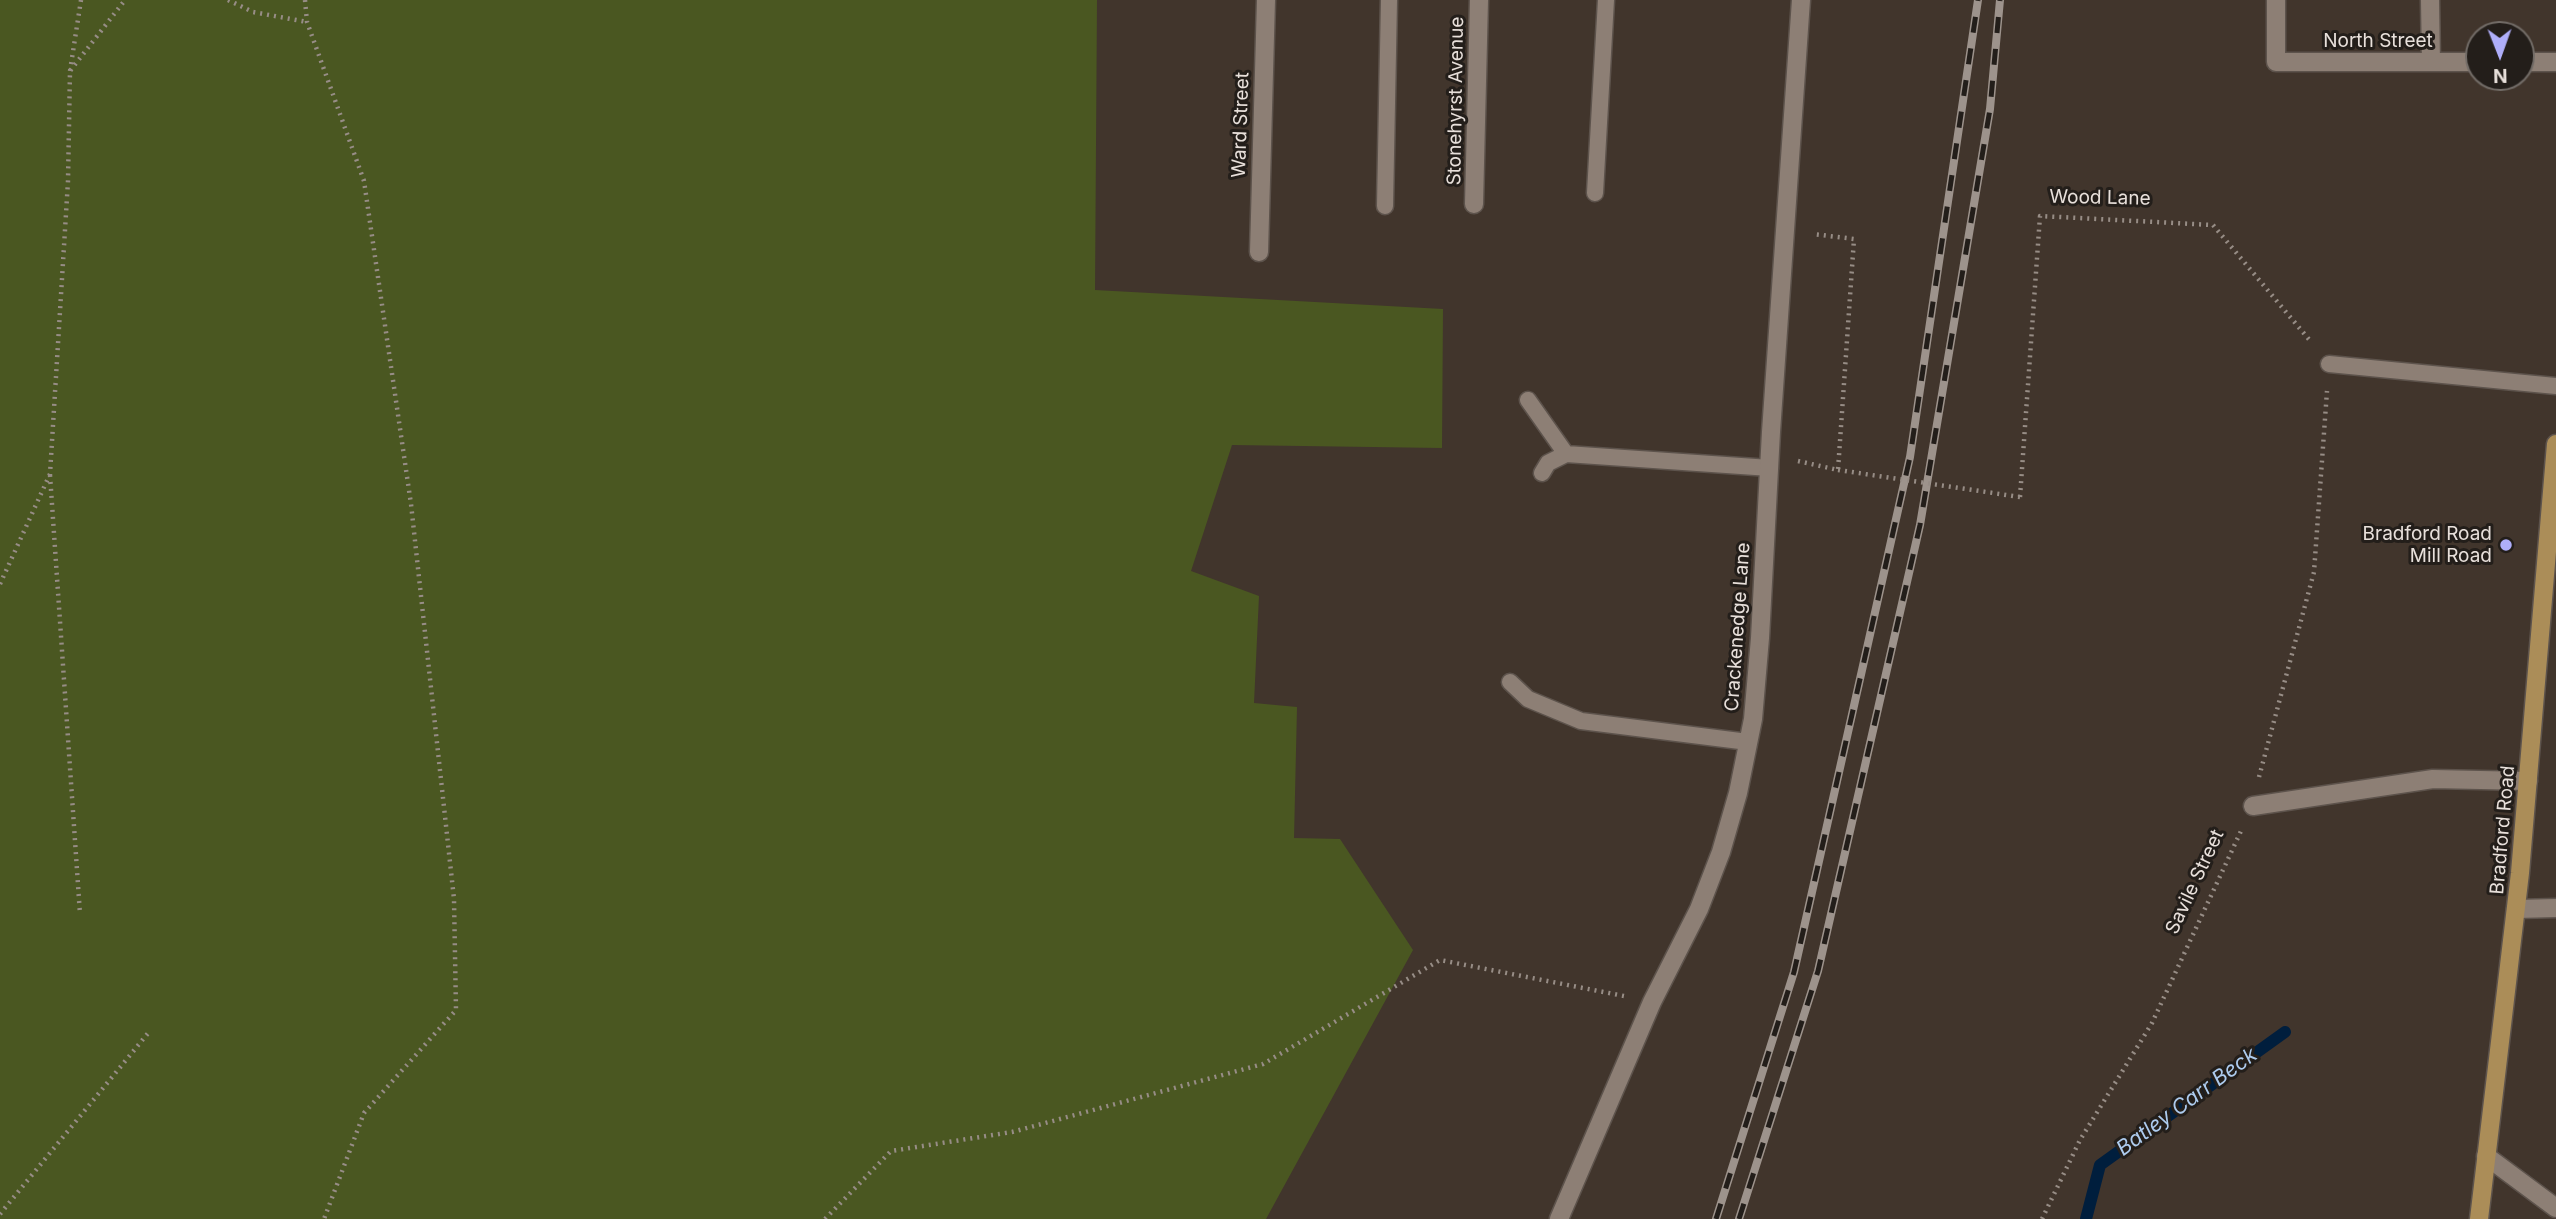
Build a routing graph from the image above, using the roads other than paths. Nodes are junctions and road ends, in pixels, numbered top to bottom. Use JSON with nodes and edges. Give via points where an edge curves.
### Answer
{"nodes":[{"id":1,"x":1266,"y":0,"type":"edge"},
{"id":2,"x":1389,"y":0,"type":"edge"},
{"id":3,"x":1479,"y":0,"type":"edge"},
{"id":4,"x":1606,"y":0,"type":"edge"},
{"id":5,"x":1801,"y":0,"type":"edge"},
{"id":6,"x":2276,"y":0,"type":"edge"},
{"id":7,"x":2430,"y":0,"type":"edge"},
{"id":8,"x":2431,"y":62,"type":"junction"},
{"id":9,"x":2465,"y":62,"type":"edge"},
{"id":10,"x":2535,"y":62,"type":"edge"},
{"id":11,"x":2556,"y":62,"type":"edge"},
{"id":12,"x":1595,"y":193,"type":"dead end"},
{"id":13,"x":1474,"y":204,"type":"dead end"},
{"id":14,"x":1385,"y":206,"type":"dead end"},
{"id":15,"x":1259,"y":252,"type":"dead end"},
{"id":16,"x":2329,"y":364,"type":"road end"},
{"id":17,"x":2556,"y":386,"type":"edge"},
{"id":18,"x":1528,"y":400,"type":"dead end"},
{"id":19,"x":2556,"y":444,"type":"edge"},
{"id":20,"x":1566,"y":454,"type":"junction"},
{"id":21,"x":1770,"y":468,"type":"junction"},
{"id":22,"x":1542,"y":473,"type":"dead end"},
{"id":23,"x":1510,"y":682,"type":"dead end"},
{"id":24,"x":1748,"y":742,"type":"junction"},
{"id":25,"x":2528,"y":781,"type":"junction"},
{"id":26,"x":2253,"y":806,"type":"road end"},
{"id":27,"x":2556,"y":908,"type":"edge"},
{"id":28,"x":2516,"y":909,"type":"junction"},
{"id":29,"x":2486,"y":1156,"type":"junction"},
{"id":30,"x":2556,"y":1208,"type":"edge"},
{"id":31,"x":1559,"y":1219,"type":"edge"},
{"id":32,"x":2479,"y":1219,"type":"edge"}],
"edges":[{"from":1,"to":15,"type":"street","name":"Ward Street"},
{"from":2,"to":14,"type":"lane"},
{"from":3,"to":13,"type":"street","name":"Stonehyrst Avenue"},
{"from":4,"to":12,"type":"lane"},
{"from":5,"to":21,"type":"street","name":"Crackenedge Lane"},
{"from":6,"to":8,"type":"street","name":"North Street","via":[[2277,62]]},
{"from":7,"to":8,"type":"street"},
{"from":8,"to":9,"type":"street","name":"North Street"},
{"from":10,"to":11,"type":"street"},
{"from":16,"to":17,"type":"lane"},
{"from":18,"to":20,"type":"lane"},
{"from":19,"to":25,"type":"main road","name":"Bradford Road"},
{"from":20,"to":21,"type":"lane"},
{"from":20,"to":22,"type":"lane","via":[[1548,463]]},
{"from":21,"to":24,"type":"street","name":"Crackenedge Lane","via":[[1760,638]]},
{"from":23,"to":24,"type":"lane","via":[[1528,699],[1581,721]]},
{"from":24,"to":31,"type":"street","name":"Crackenedge Lane","via":[[1721,852],[1699,909],[1652,1002]]},
{"from":25,"to":26,"type":"street","via":[[2432,779]]},
{"from":25,"to":28,"type":"main road","name":"Bradford Road"},
{"from":27,"to":28,"type":"street"},
{"from":28,"to":29,"type":"main road","name":"Bradford Road"},
{"from":29,"to":30,"type":"street"},
{"from":29,"to":32,"type":"main road","name":"Bradford Road"}]}
